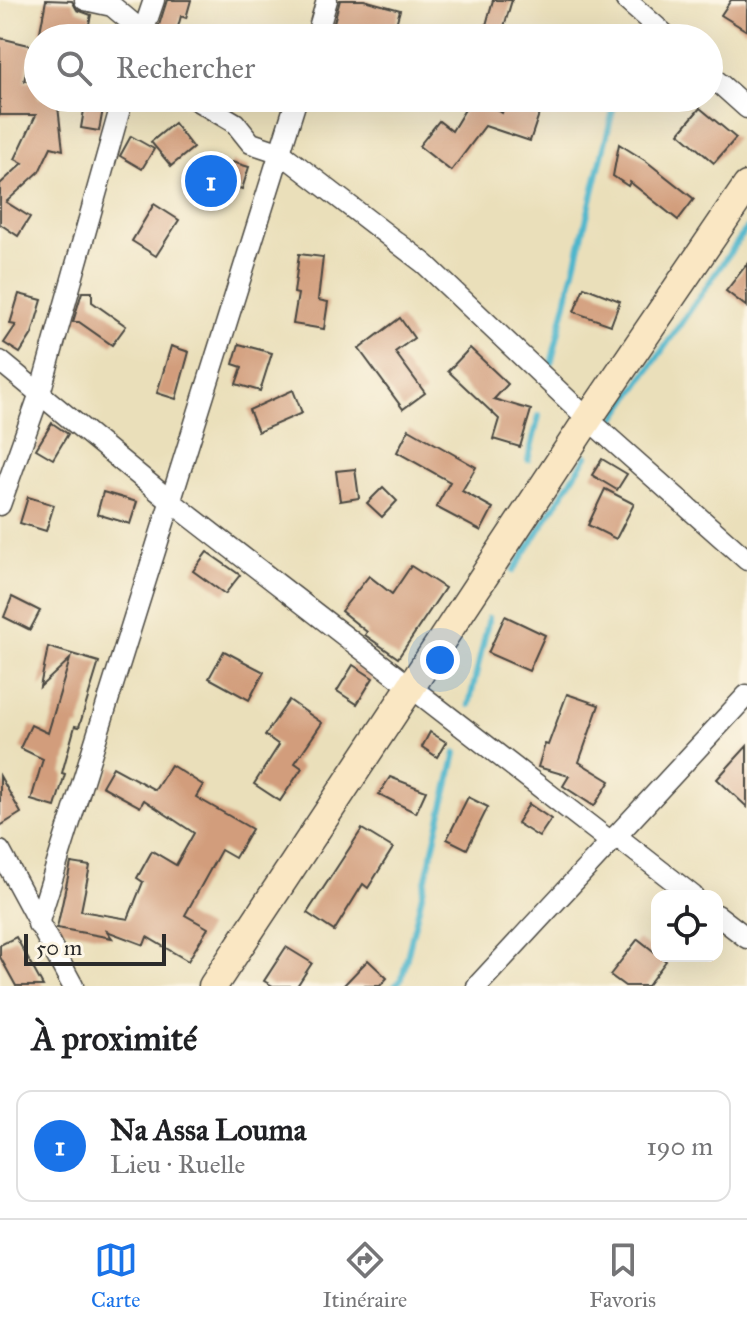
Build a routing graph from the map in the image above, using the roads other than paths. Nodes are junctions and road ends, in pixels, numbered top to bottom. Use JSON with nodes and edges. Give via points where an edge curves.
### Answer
{"nodes":[{"id":1,"x":85,"y":0,"type":"edge"},
{"id":2,"x":154,"y":0,"type":"edge"},
{"id":3,"x":327,"y":0,"type":"edge"},
{"id":4,"x":626,"y":0,"type":"edge"},
{"id":5,"x":131,"y":24,"type":"edge"},
{"id":6,"x":146,"y":24,"type":"edge"},
{"id":7,"x":320,"y":24,"type":"edge"},
{"id":8,"x":653,"y":24,"type":"edge"},
{"id":9,"x":723,"y":87,"type":"edge"},
{"id":10,"x":747,"y":108,"type":"edge"},
{"id":11,"x":119,"y":112,"type":"edge"},
{"id":12,"x":217,"y":112,"type":"edge"},
{"id":13,"x":293,"y":112,"type":"edge"},
{"id":14,"x":281,"y":153,"type":"junction"},
{"id":15,"x":747,"y":186,"type":"edge"},
{"id":16,"x":0,"y":361,"type":"edge"},
{"id":17,"x":40,"y":393,"type":"junction"},
{"id":18,"x":588,"y":419,"type":"junction"},
{"id":19,"x":169,"y":500,"type":"junction"},
{"id":20,"x":0,"y":505,"type":"edge"},
{"id":21,"x":747,"y":560,"type":"edge"},
{"id":22,"x":411,"y":687,"type":"junction"},
{"id":23,"x":747,"y":695,"type":"edge"},
{"id":24,"x":613,"y":839,"type":"junction"},
{"id":25,"x":0,"y":851,"type":"edge"},
{"id":26,"x":685,"y":890,"type":"edge"},
{"id":27,"x":723,"y":920,"type":"edge"},
{"id":28,"x":38,"y":924,"type":"junction"},
{"id":29,"x":747,"y":938,"type":"edge"},
{"id":30,"x":73,"y":986,"type":"edge"},
{"id":31,"x":213,"y":986,"type":"edge"},
{"id":32,"x":477,"y":986,"type":"edge"}],
"edges":[{"from":1,"to":5,"type":"street","via":[[112,6]]},
{"from":2,"to":6,"type":"street"},
{"from":3,"to":7,"type":"street"},
{"from":4,"to":8,"type":"street"},
{"from":9,"to":10,"type":"street"},
{"from":11,"to":17,"type":"street"},
{"from":12,"to":14,"type":"street","via":[[235,123],[251,143]]},
{"from":13,"to":14,"type":"street"},
{"from":14,"to":18,"type":"street","via":[[425,264]]},
{"from":14,"to":19,"type":"street"},
{"from":15,"to":18,"type":"street"},
{"from":16,"to":17,"type":"street"},
{"from":17,"to":19,"type":"street"},
{"from":17,"to":20,"type":"street"},
{"from":18,"to":21,"type":"street"},
{"from":18,"to":22,"type":"street"},
{"from":19,"to":22,"type":"street"},
{"from":19,"to":28,"type":"street"},
{"from":22,"to":24,"type":"street"},
{"from":22,"to":31,"type":"street"},
{"from":23,"to":24,"type":"street"},
{"from":24,"to":26,"type":"street"},
{"from":24,"to":32,"type":"street"},
{"from":25,"to":28,"type":"street"},
{"from":27,"to":29,"type":"street"},
{"from":28,"to":30,"type":"street"}]}
